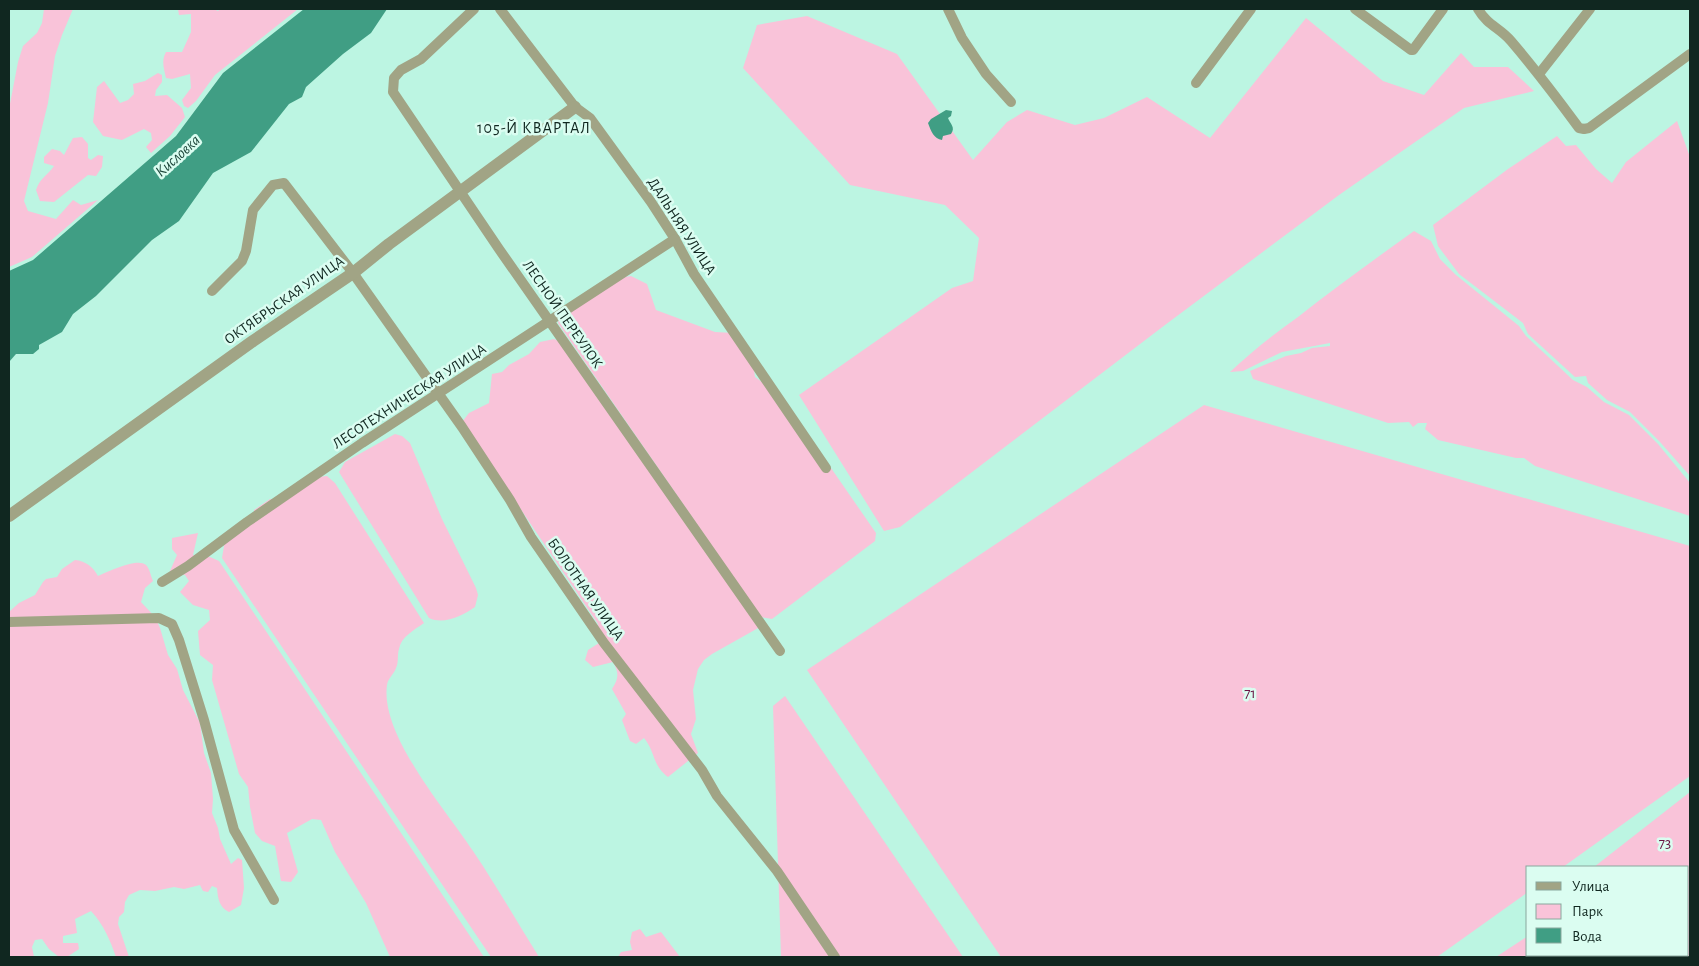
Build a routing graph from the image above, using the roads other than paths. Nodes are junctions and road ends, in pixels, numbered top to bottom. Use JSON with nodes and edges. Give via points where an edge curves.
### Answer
{"nodes":[{"id":1,"x":474,"y":9,"type":"edge"},
{"id":2,"x":500,"y":9,"type":"edge"},
{"id":3,"x":948,"y":9,"type":"edge"},
{"id":4,"x":1251,"y":9,"type":"edge"},
{"id":5,"x":1356,"y":9,"type":"edge"},
{"id":6,"x":1443,"y":9,"type":"edge"},
{"id":7,"x":1478,"y":9,"type":"edge"},
{"id":8,"x":1590,"y":9,"type":"edge"},
{"id":9,"x":1690,"y":54,"type":"edge"},
{"id":10,"x":1539,"y":74,"type":"junction"},
{"id":11,"x":1196,"y":82,"type":"dead end"},
{"id":12,"x":1011,"y":102,"type":"dead end"},
{"id":13,"x":575,"y":107,"type":"junction"},
{"id":14,"x":460,"y":191,"type":"junction"},
{"id":15,"x":675,"y":239,"type":"junction"},
{"id":16,"x":353,"y":273,"type":"junction"},
{"id":17,"x":212,"y":291,"type":"dead end"},
{"id":18,"x":550,"y":322,"type":"junction"},
{"id":19,"x":438,"y":394,"type":"junction"},
{"id":20,"x":826,"y":468,"type":"dead end"},
{"id":21,"x":9,"y":516,"type":"edge"},
{"id":22,"x":162,"y":582,"type":"dead end"},
{"id":23,"x":9,"y":622,"type":"edge"},
{"id":24,"x":780,"y":651,"type":"dead end"},
{"id":25,"x":274,"y":900,"type":"dead end"},
{"id":26,"x":835,"y":957,"type":"edge"}],
"edges":[{"from":1,"to":14,"type":"street","name":"ЛЕСНОЙ ПЕРЕУЛОК","via":[[421,59],[401,70],[392,86],[398,100]]},
{"from":2,"to":13,"type":"street","name":"ДАЛЬНЯЯ УЛИЦА"},
{"from":3,"to":12,"type":"street","via":[[962,38],[986,74]]},
{"from":4,"to":11,"type":"street"},
{"from":5,"to":6,"type":"street","via":[[1413,50]]},
{"from":7,"to":10,"type":"street","via":[[1484,20],[1508,38]]},
{"from":8,"to":10,"type":"street"},
{"from":9,"to":10,"type":"street","via":[[1584,129]]},
{"from":13,"to":14,"type":"street","name":"ОКТЯБРЬСКАЯ УЛИЦА"},
{"from":13,"to":15,"type":"street","name":"ДАЛЬНЯЯ УЛИЦА","via":[[590,118]]},
{"from":14,"to":16,"type":"street","name":"ОКТЯБРЬСКАЯ УЛИЦА"},
{"from":14,"to":18,"type":"street","name":"ЛЕСНОЙ ПЕРЕУЛОК"},
{"from":15,"to":18,"type":"street","name":"ЛЕСОТЕХНИЧЕСКАЯ УЛИЦА"},
{"from":15,"to":20,"type":"street","name":"ДАЛЬНЯЯ УЛИЦА","via":[[694,274]]},
{"from":16,"to":17,"type":"street","name":"БОЛОТНАЯ УЛИЦА","via":[[282,183],[273,185],[253,210],[242,261]]},
{"from":16,"to":19,"type":"street","name":"БОЛОТНАЯ УЛИЦА"},
{"from":16,"to":21,"type":"street","name":"ОКТЯБРЬСКАЯ УЛИЦА"},
{"from":18,"to":19,"type":"street","name":"ЛЕСОТЕХНИЧЕСКАЯ УЛИЦА"},
{"from":18,"to":24,"type":"street","name":"ЛЕСНОЙ ПЕРЕУЛОК"},
{"from":19,"to":22,"type":"street","name":"ЛЕСОТЕХНИЧЕСКАЯ УЛИЦА"},
{"from":19,"to":26,"type":"street","name":"БОЛОТНАЯ УЛИЦА","via":[[604,643],[777,871]]},
{"from":23,"to":25,"type":"street","via":[[159,618],[172,624],[194,683],[234,830]]}]}
